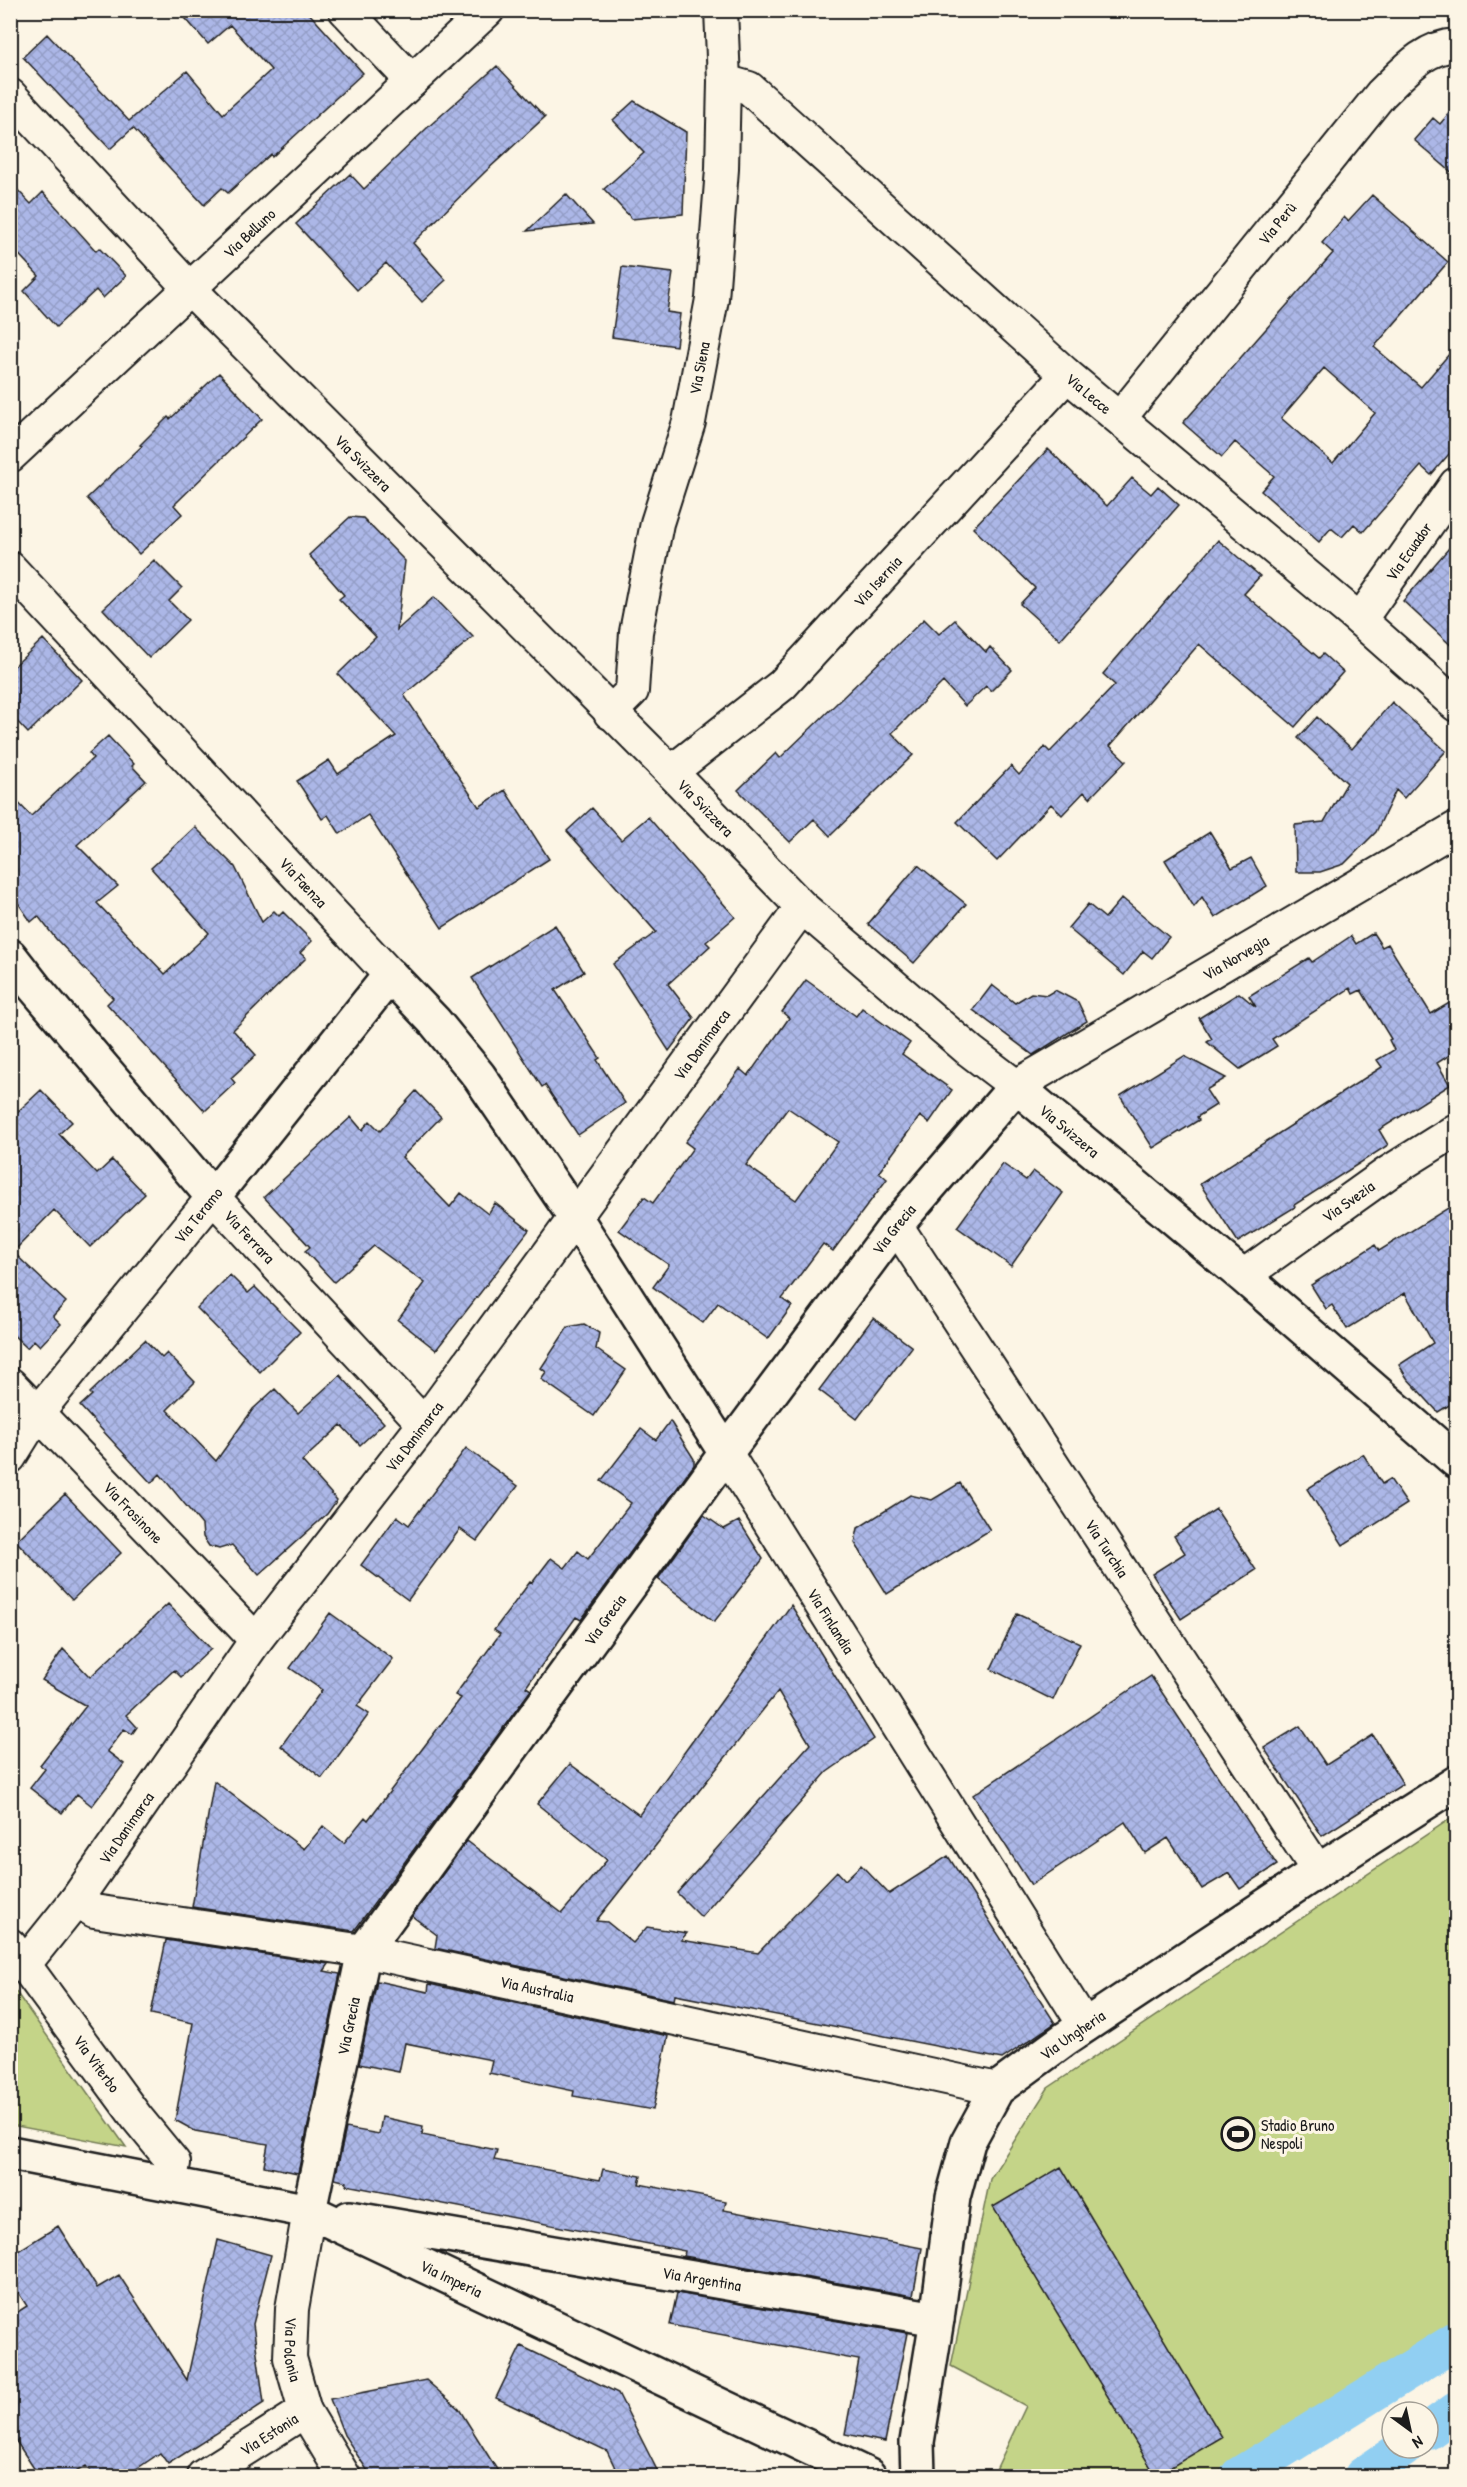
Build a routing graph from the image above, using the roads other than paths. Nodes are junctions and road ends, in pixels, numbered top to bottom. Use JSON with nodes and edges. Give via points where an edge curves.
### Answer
{"nodes":[{"id":1,"x":345,"y":10,"type":"edge"},
{"id":2,"x":488,"y":10,"type":"edge"},
{"id":3,"x":721,"y":10,"type":"edge"},
{"id":4,"x":1452,"y":45,"type":"edge"},
{"id":5,"x":412,"y":81,"type":"junction"},
{"id":6,"x":724,"y":81,"type":"junction"},
{"id":7,"x":10,"y":95,"type":"edge"},
{"id":8,"x":190,"y":289,"type":"junction"},
{"id":9,"x":1067,"y":375,"type":"junction"},
{"id":10,"x":1120,"y":418,"type":"junction"},
{"id":11,"x":10,"y":456,"type":"edge"},
{"id":12,"x":1456,"y":484,"type":"edge"},
{"id":13,"x":10,"y":568,"type":"edge"},
{"id":14,"x":1359,"y":620,"type":"junction"},
{"id":15,"x":1456,"y":705,"type":"edge"},
{"id":16,"x":610,"y":713,"type":"junction"},
{"id":17,"x":671,"y":772,"type":"junction"},
{"id":18,"x":1456,"y":828,"type":"edge"},
{"id":19,"x":802,"y":907,"type":"junction"},
{"id":20,"x":10,"y":956,"type":"edge"},
{"id":21,"x":390,"y":975,"type":"junction"},
{"id":22,"x":22,"y":980,"type":"edge"},
{"id":23,"x":1016,"y":1086,"type":"junction"},
{"id":24,"x":1456,"y":1130,"type":"edge"},
{"id":25,"x":213,"y":1197,"type":"junction"},
{"id":26,"x":575,"y":1217,"type":"junction"},
{"id":27,"x":896,"y":1225,"type":"junction"},
{"id":28,"x":1243,"y":1276,"type":"junction"},
{"id":29,"x":10,"y":1384,"type":"edge"},
{"id":30,"x":38,"y":1412,"type":"junction"},
{"id":31,"x":424,"y":1424,"type":"junction"},
{"id":32,"x":726,"y":1453,"type":"junction"},
{"id":33,"x":10,"y":1457,"type":"edge"},
{"id":34,"x":1456,"y":1460,"type":"edge"},
{"id":35,"x":256,"y":1640,"type":"junction"},
{"id":36,"x":1456,"y":1783,"type":"edge"},
{"id":37,"x":1318,"y":1871,"type":"junction"},
{"id":38,"x":76,"y":1900,"type":"junction"},
{"id":39,"x":364,"y":1951,"type":"junction"},
{"id":40,"x":17,"y":1955,"type":"edge"},
{"id":41,"x":1085,"y":2026,"type":"junction"},
{"id":42,"x":997,"y":2089,"type":"junction"},
{"id":43,"x":10,"y":2154,"type":"edge"},
{"id":44,"x":170,"y":2183,"type":"junction"},
{"id":45,"x":309,"y":2211,"type":"junction"},
{"id":46,"x":468,"y":2238,"type":"junction"},
{"id":47,"x":457,"y":2281,"type":"junction"},
{"id":48,"x":937,"y":2319,"type":"junction"},
{"id":49,"x":305,"y":2411,"type":"junction"},
{"id":50,"x":917,"y":2442,"type":"junction"},
{"id":51,"x":203,"y":2476,"type":"edge"},
{"id":52,"x":345,"y":2476,"type":"edge"},
{"id":53,"x":868,"y":2476,"type":"edge"},
{"id":54,"x":918,"y":2476,"type":"edge"}],
"edges":[{"from":1,"to":5,"type":"street"},
{"from":2,"to":5,"type":"street","name":"Via Belluno"},
{"from":3,"to":6,"type":"street","name":"Via Siena"},
{"from":4,"to":10,"type":"street","name":"Via Perù","via":[[1418,58],[1381,94]]},
{"from":5,"to":8,"type":"street","name":"Via Belluno"},
{"from":6,"to":9,"type":"street","name":"Via Lecce","via":[[749,88]]},
{"from":6,"to":16,"type":"street","name":"Via Siena","via":[[712,299],[689,422],[657,523],[636,632],[632,691]]},
{"from":7,"to":8,"type":"street","name":"Via Svizzera"},
{"from":8,"to":11,"type":"street","name":"Via Belluno"},
{"from":8,"to":16,"type":"street","name":"Via Svizzera"},
{"from":9,"to":10,"type":"street","name":"Via Lecce"},
{"from":9,"to":17,"type":"street","name":"Via Isernia","via":[[782,685]]},
{"from":10,"to":14,"type":"street","name":"Via Lecce"},
{"from":12,"to":14,"type":"street","name":"Via Ecuador"},
{"from":13,"to":21,"type":"street","name":"Via Faenza"},
{"from":14,"to":15,"type":"street","name":"Via Lecce"},
{"from":16,"to":17,"type":"street","name":"Via Svizzera"},
{"from":17,"to":19,"type":"street","name":"Via Svizzera"},
{"from":18,"to":23,"type":"street","name":"Via Norvegia"},
{"from":19,"to":23,"type":"street","name":"Via Svizzera"},
{"from":19,"to":26,"type":"street","name":"Via Danimarca"},
{"from":20,"to":22,"type":"street","name":"Via Ferrara"},
{"from":21,"to":25,"type":"street","name":"Via Teramo"},
{"from":21,"to":26,"type":"street","name":"Via Faenza","via":[[479,1076]]},
{"from":22,"to":25,"type":"street","name":"Via Ferrara"},
{"from":23,"to":27,"type":"street","name":"Via Grecia"},
{"from":23,"to":28,"type":"street","name":"Via Svizzera"},
{"from":24,"to":28,"type":"street","name":"Via Svezia","via":[[1389,1172]]},
{"from":25,"to":30,"type":"street","name":"Via Teramo"},
{"from":25,"to":31,"type":"street","name":"Via Ferrara"},
{"from":26,"to":31,"type":"street","name":"Via Danimarca"},
{"from":26,"to":32,"type":"street","name":"Via Finlandia"},
{"from":27,"to":32,"type":"street","name":"Via Grecia"},
{"from":27,"to":37,"type":"street","name":"Via Turchia"},
{"from":28,"to":34,"type":"street","name":"Via Svizzera"},
{"from":29,"to":30,"type":"street","name":"Via Frosinone"},
{"from":30,"to":33,"type":"street","name":"Via Teramo"},
{"from":30,"to":35,"type":"street","name":"Via Frosinone"},
{"from":31,"to":35,"type":"street","name":"Via Danimarca"},
{"from":32,"to":39,"type":"street","name":"Via Grecia"},
{"from":32,"to":41,"type":"street","name":"Via Finlandia"},
{"from":35,"to":38,"type":"street","name":"Via Danimarca"},
{"from":36,"to":37,"type":"street","name":"Via Ungheria"},
{"from":37,"to":41,"type":"street","name":"Via Ungheria"},
{"from":38,"to":39,"type":"street","name":"Via Australia","via":[[94,1911]]},
{"from":38,"to":40,"type":"street","name":"Via Danimarca"},
{"from":39,"to":42,"type":"street","name":"Via Australia"},
{"from":39,"to":45,"type":"street","name":"Via Grecia"},
{"from":40,"to":44,"type":"street","name":"Via Viterbo","via":[[174,2163]]},
{"from":41,"to":42,"type":"street","name":"Via Ungheria"},
{"from":42,"to":48,"type":"street","name":"Via Ungheria","via":[[968,2142],[953,2197]]},
{"from":43,"to":44,"type":"street","name":"Via Imperia"},
{"from":44,"to":45,"type":"street","name":"Via Imperia"},
{"from":45,"to":46,"type":"street","name":"Via Argentina"},
{"from":45,"to":47,"type":"street","name":"Via Imperia"},
{"from":45,"to":49,"type":"street","name":"Via Polonia","via":[[292,2309],[290,2358]]},
{"from":46,"to":47,"type":"street"},
{"from":46,"to":48,"type":"street","name":"Via Argentina"},
{"from":47,"to":53,"type":"street","name":"Via Imperia"},
{"from":48,"to":50,"type":"street","name":"Via Ungheria"},
{"from":49,"to":51,"type":"street","name":"Via Estonia"},
{"from":49,"to":52,"type":"street","name":"Via Polonia"},
{"from":50,"to":53,"type":"street","via":[[893,2467]]},
{"from":50,"to":54,"type":"street","name":"Via Ungheria"}]}
